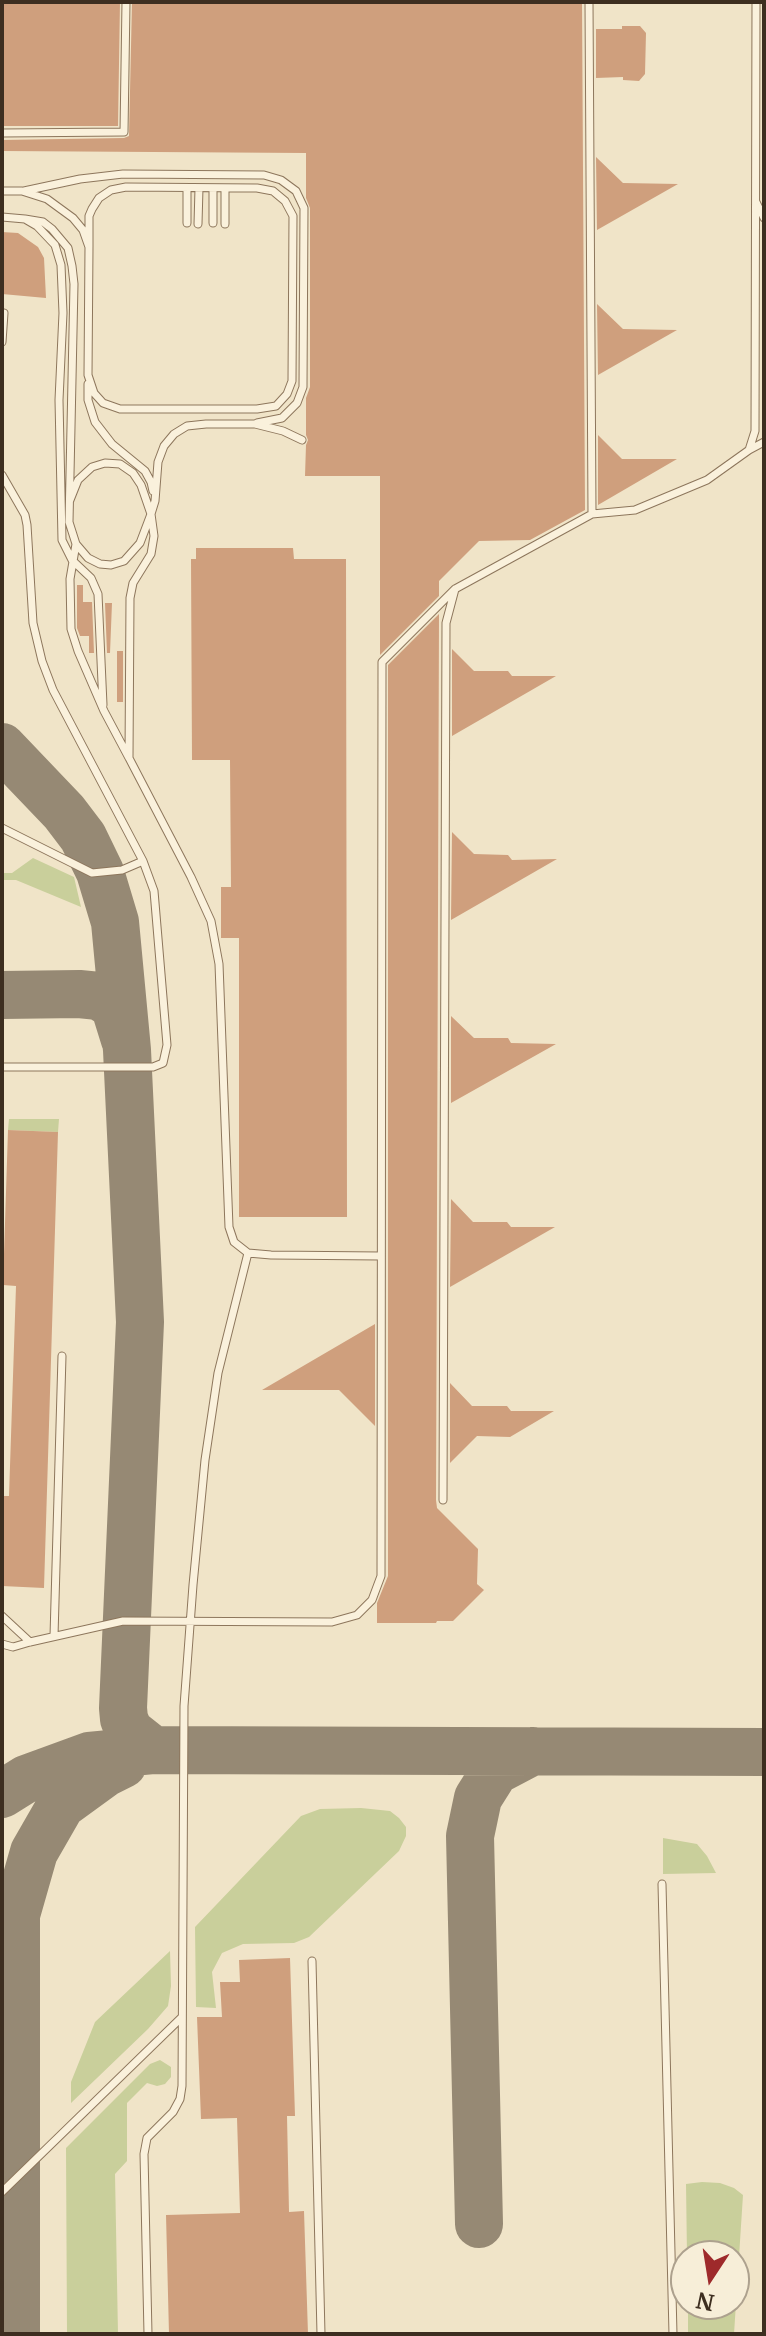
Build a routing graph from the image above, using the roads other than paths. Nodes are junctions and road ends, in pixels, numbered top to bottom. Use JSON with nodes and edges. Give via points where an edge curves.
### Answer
{"nodes":[{"id":1,"x":126,"y":2,"type":"edge"},
{"id":2,"x":589,"y":2,"type":"edge"},
{"id":3,"x":756,"y":2,"type":"edge"},
{"id":4,"x":2,"y":133,"type":"edge"},
{"id":5,"x":187,"y":188,"type":"junction"},
{"id":6,"x":199,"y":188,"type":"junction"},
{"id":7,"x":213,"y":188,"type":"junction"},
{"id":8,"x":225,"y":188,"type":"junction"},
{"id":9,"x":2,"y":191,"type":"edge"},
{"id":10,"x":22,"y":191,"type":"junction"},
{"id":11,"x":756,"y":200,"type":"junction"},
{"id":12,"x":2,"y":217,"type":"edge"},
{"id":13,"x":764,"y":218,"type":"edge"},
{"id":14,"x":25,"y":219,"type":"junction"},
{"id":15,"x":187,"y":223,"type":"dead end"},
{"id":16,"x":213,"y":223,"type":"dead end"},
{"id":17,"x":198,"y":224,"type":"dead end"},
{"id":18,"x":225,"y":224,"type":"dead end"},
{"id":19,"x":89,"y":247,"type":"junction"},
{"id":20,"x":4,"y":313,"type":"dead end"},
{"id":21,"x":2,"y":342,"type":"edge"},
{"id":22,"x":88,"y":375,"type":"junction"},
{"id":23,"x":255,"y":424,"type":"junction"},
{"id":24,"x":302,"y":440,"type":"dead end"},
{"id":25,"x":764,"y":442,"type":"edge"},
{"id":26,"x":749,"y":450,"type":"junction"},
{"id":27,"x":2,"y":475,"type":"edge"},
{"id":28,"x":70,"y":500,"type":"junction"},
{"id":29,"x":155,"y":501,"type":"junction"},
{"id":30,"x":151,"y":514,"type":"junction"},
{"id":31,"x":592,"y":514,"type":"junction"},
{"id":32,"x":76,"y":544,"type":"junction"},
{"id":33,"x":72,"y":560,"type":"junction"},
{"id":34,"x":455,"y":589,"type":"junction"},
{"id":35,"x":104,"y":711,"type":"junction"},
{"id":36,"x":129,"y":758,"type":"junction"},
{"id":37,"x":2,"y":828,"type":"edge"},
{"id":38,"x":143,"y":861,"type":"junction"},
{"id":39,"x":2,"y":1067,"type":"edge"},
{"id":40,"x":248,"y":1253,"type":"junction"},
{"id":41,"x":380,"y":1256,"type":"junction"},
{"id":42,"x":62,"y":1356,"type":"dead end"},
{"id":43,"x":443,"y":1500,"type":"dead end"},
{"id":44,"x":2,"y":1616,"type":"edge"},
{"id":45,"x":190,"y":1622,"type":"junction"},
{"id":46,"x":54,"y":1636,"type":"junction"},
{"id":47,"x":30,"y":1642,"type":"junction"},
{"id":48,"x":2,"y":1644,"type":"edge"},
{"id":49,"x":662,"y":1884,"type":"dead end"},
{"id":50,"x":312,"y":1961,"type":"dead end"},
{"id":51,"x":182,"y":2018,"type":"junction"},
{"id":52,"x":2,"y":2192,"type":"edge"},
{"id":53,"x":148,"y":2334,"type":"edge"},
{"id":54,"x":321,"y":2334,"type":"edge"},
{"id":55,"x":673,"y":2334,"type":"edge"}],
"edges":[{"from":1,"to":4,"type":"lane","via":[[124,132]]},
{"from":2,"to":31,"type":"lane"},
{"from":3,"to":11,"type":"lane"},
{"from":5,"to":6,"type":"lane"},
{"from":5,"to":15,"type":"lane"},
{"from":5,"to":19,"type":"lane","via":[[111,190],[89,216]]},
{"from":6,"to":7,"type":"lane"},
{"from":6,"to":17,"type":"lane"},
{"from":7,"to":8,"type":"lane"},
{"from":7,"to":16,"type":"lane"},
{"from":8,"to":18,"type":"lane"},
{"from":8,"to":22,"type":"lane","via":[[273,191],[293,216],[292,381],[287,394],[276,406],[257,409],[120,409],[98,399]]},
{"from":9,"to":10,"type":"lane"},
{"from":10,"to":19,"type":"lane","via":[[47,199],[73,218]]},
{"from":10,"to":23,"type":"lane","via":[[139,174],[264,175],[296,191],[304,208],[303,387],[297,403],[282,418]]},
{"from":11,"to":13,"type":"lane"},
{"from":11,"to":26,"type":"lane","via":[[755,431]]},
{"from":12,"to":14,"type":"lane"},
{"from":14,"to":28,"type":"lane","via":[[52,229],[68,248],[72,266]]},
{"from":14,"to":33,"type":"lane","via":[[48,235],[61,265],[60,513],[62,540]]},
{"from":19,"to":22,"type":"lane"},
{"from":20,"to":21,"type":"lane"},
{"from":22,"to":29,"type":"lane","via":[[95,422],[145,471]]},
{"from":23,"to":24,"type":"lane"},
{"from":23,"to":29,"type":"lane","via":[[187,426],[174,434],[158,462]]},
{"from":25,"to":26,"type":"lane"},
{"from":26,"to":31,"type":"lane","via":[[707,480],[635,510]]},
{"from":27,"to":38,"type":"lane","via":[[25,515],[33,623],[42,661]]},
{"from":28,"to":30,"type":"lane","via":[[78,480],[92,467],[120,464],[141,485]]},
{"from":28,"to":32,"type":"lane"},
{"from":29,"to":30,"type":"lane"},
{"from":30,"to":32,"type":"lane","via":[[140,543],[124,561],[100,564]]},
{"from":30,"to":36,"type":"lane","via":[[151,554],[130,598]]},
{"from":31,"to":34,"type":"lane"},
{"from":32,"to":33,"type":"lane"},
{"from":33,"to":35,"type":"lane","via":[[71,629]]},
{"from":33,"to":35,"type":"lane","via":[[91,578],[98,594]]},
{"from":34,"to":41,"type":"lane","via":[[382,662]]},
{"from":34,"to":43,"type":"lane","via":[[446,623]]},
{"from":35,"to":36,"type":"lane"},
{"from":36,"to":40,"type":"lane","via":[[211,921],[219,964],[229,1227],[234,1242]]},
{"from":37,"to":38,"type":"lane","via":[[92,873]]},
{"from":38,"to":39,"type":"lane","via":[[154,891],[167,1045],[163,1063]]},
{"from":40,"to":41,"type":"lane"},
{"from":40,"to":45,"type":"lane","via":[[218,1373]]},
{"from":41,"to":45,"type":"lane","via":[[381,1576],[372,1600],[357,1615],[332,1622]]},
{"from":42,"to":46,"type":"lane"},
{"from":44,"to":47,"type":"lane"},
{"from":45,"to":46,"type":"lane","via":[[123,1621]]},
{"from":45,"to":51,"type":"lane","via":[[184,1706]]},
{"from":46,"to":47,"type":"lane"},
{"from":47,"to":48,"type":"lane"},
{"from":49,"to":55,"type":"lane"},
{"from":50,"to":54,"type":"lane"},
{"from":51,"to":52,"type":"lane"},
{"from":51,"to":53,"type":"lane","via":[[180,2099],[147,2138],[144,2154]]}]}
